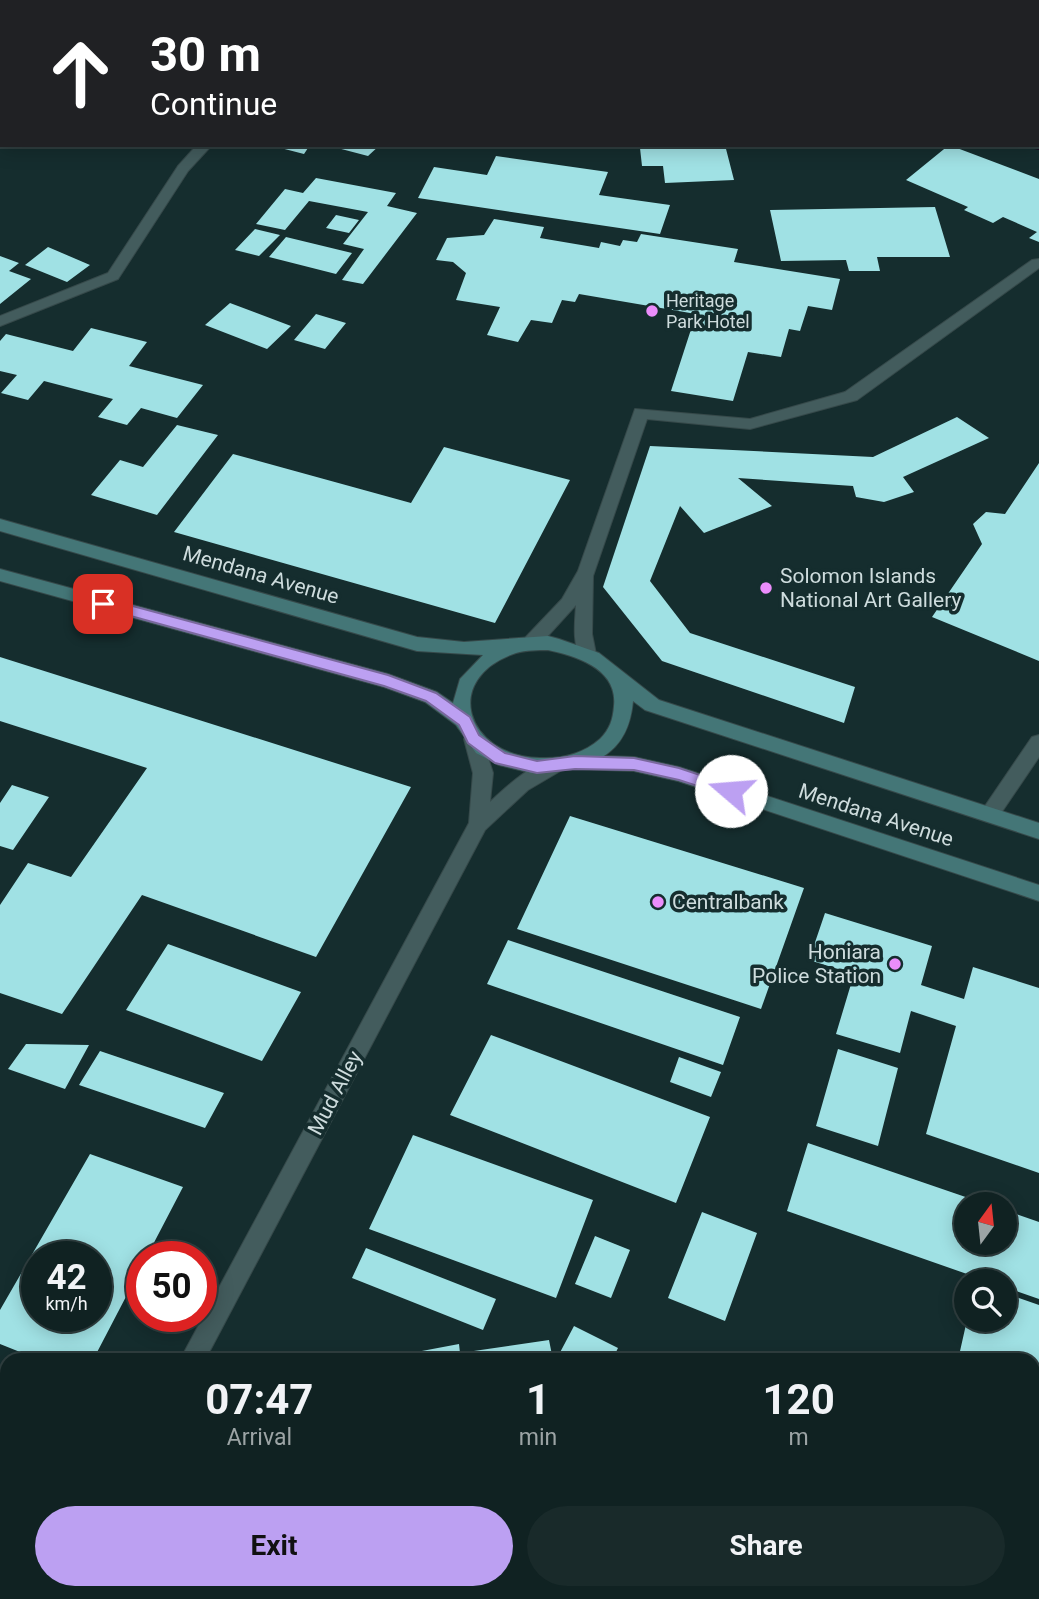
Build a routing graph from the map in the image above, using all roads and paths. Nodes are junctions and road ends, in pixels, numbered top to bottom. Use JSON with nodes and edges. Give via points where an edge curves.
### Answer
{"nodes":[{"id":1,"x":203,"y":147,"type":"edge"},
{"id":2,"x":1037,"y":263,"type":"edge"},
{"id":3,"x":0,"y":321,"type":"edge"},
{"id":4,"x":0,"y":525,"type":"edge"},
{"id":5,"x":587,"y":570,"type":"junction"},
{"id":6,"x":0,"y":575,"type":"edge"},
{"id":7,"x":520,"y":646,"type":"junction"},
{"id":8,"x":587,"y":654,"type":"junction"},
{"id":9,"x":614,"y":678,"type":"junction"},
{"id":10,"x":469,"y":730,"type":"junction"},
{"id":11,"x":1039,"y":742,"type":"edge"},
{"id":12,"x":565,"y":764,"type":"junction"},
{"id":13,"x":990,"y":814,"type":"junction"},
{"id":14,"x":478,"y":825,"type":"junction"},
{"id":15,"x":1039,"y":831,"type":"edge"},
{"id":16,"x":1039,"y":893,"type":"edge"},
{"id":17,"x":196,"y":1353,"type":"edge"}],
"edges":[{"from":1,"to":3,"type":"street","via":[[183,169],[113,276]]},
{"from":2,"to":5,"type":"street","via":[[851,396],[750,424],[641,413]]},
{"from":4,"to":7,"type":"main road","name":"Mendana Avenue","via":[[418,644],[464,649]]},
{"from":5,"to":7,"type":"lane","via":[[568,603]]},
{"from":5,"to":8,"type":"lane","via":[[583,634]]},
{"from":6,"to":10,"type":"main road","via":[[388,681],[431,697]]},
{"from":7,"to":8,"type":"main road","via":[[548,643]]},
{"from":7,"to":10,"type":"main road","via":[[482,662],[464,685],[460,713]]},
{"from":8,"to":9,"type":"main road"},
{"from":9,"to":12,"type":"main road","via":[[624,694],[622,722],[605,746]]},
{"from":9,"to":13,"type":"main road","name":"Mendana Avenue","via":[[652,705]]},
{"from":10,"to":12,"type":"main road","via":[[501,758],[537,767]]},
{"from":10,"to":14,"type":"street","name":"Mud Alley","via":[[482,773]]},
{"from":11,"to":13,"type":"street"},
{"from":12,"to":14,"type":"street","name":"Mud Alley","via":[[521,785]]},
{"from":12,"to":16,"type":"main road","name":"Mendana Avenue","via":[[634,764],[679,774]]},
{"from":13,"to":15,"type":"main road","name":"Mendana Avenue"},
{"from":14,"to":17,"type":"street","name":"Mud Alley"}]}
